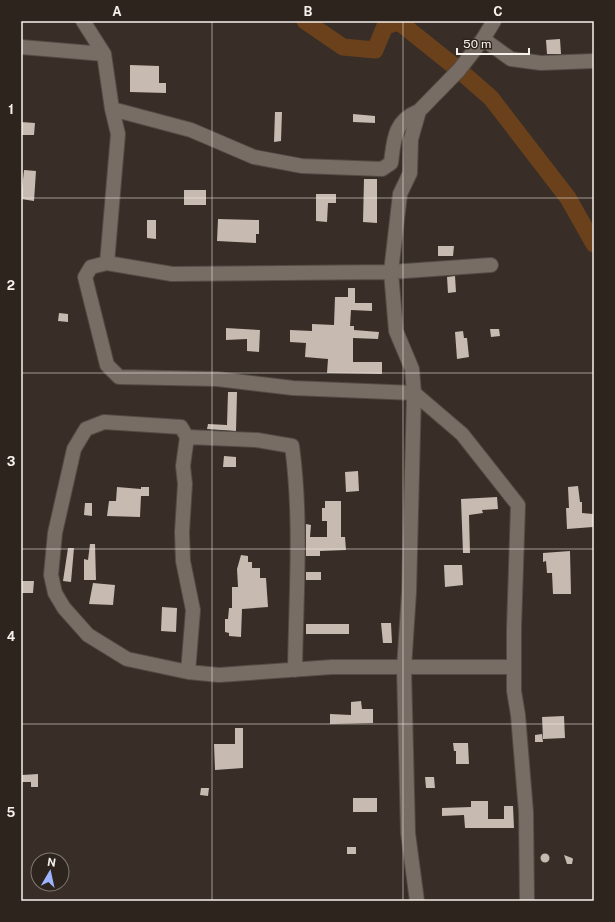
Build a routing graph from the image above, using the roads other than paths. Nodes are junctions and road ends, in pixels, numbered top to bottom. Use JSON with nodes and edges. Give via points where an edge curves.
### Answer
{"nodes":[{"id":1,"x":83,"y":21,"type":"edge"},
{"id":2,"x":494,"y":21,"type":"edge"},
{"id":3,"x":483,"y":39,"type":"junction"},
{"id":4,"x":21,"y":47,"type":"edge"},
{"id":5,"x":104,"y":54,"type":"junction"},
{"id":6,"x":594,"y":61,"type":"edge"},
{"id":7,"x":112,"y":109,"type":"junction"},
{"id":8,"x":419,"y":111,"type":"junction"},
{"id":9,"x":107,"y":263,"type":"junction"},
{"id":10,"x":491,"y":265,"type":"dead end"},
{"id":11,"x":391,"y":272,"type":"junction"},
{"id":12,"x":414,"y":393,"type":"junction"},
{"id":13,"x":188,"y":437,"type":"junction"},
{"id":14,"x":514,"y":667,"type":"junction"},
{"id":15,"x":404,"y":668,"type":"junction"},
{"id":16,"x":295,"y":670,"type":"junction"},
{"id":17,"x":188,"y":672,"type":"junction"},
{"id":18,"x":418,"y":901,"type":"edge"},
{"id":19,"x":527,"y":901,"type":"edge"}],
"edges":[{"from":1,"to":5,"type":"street"},
{"from":2,"to":3,"type":"street"},
{"from":3,"to":6,"type":"street","via":[[511,59],[541,63]]},
{"from":3,"to":8,"type":"street","via":[[459,70]]},
{"from":4,"to":5,"type":"street"},
{"from":5,"to":7,"type":"street"},
{"from":7,"to":8,"type":"street","via":[[191,130],[254,157],[302,166],[382,169],[391,163],[394,133],[410,115]]},
{"from":7,"to":9,"type":"street","via":[[118,134]]},
{"from":8,"to":11,"type":"street","via":[[411,140],[410,173],[400,194]]},
{"from":9,"to":11,"type":"street","via":[[172,274]]},
{"from":9,"to":12,"type":"street","via":[[91,267],[85,277],[107,365],[119,377],[217,379],[293,388]]},
{"from":10,"to":11,"type":"street"},
{"from":11,"to":12,"type":"street","via":[[396,331],[412,369]]},
{"from":12,"to":14,"type":"street","via":[[462,434],[518,505]]},
{"from":12,"to":15,"type":"street","via":[[409,592]]},
{"from":13,"to":16,"type":"street","via":[[257,440],[292,446],[297,545]]},
{"from":13,"to":17,"type":"street","via":[[183,466],[185,498],[182,532],[183,561],[193,610]]},
{"from":13,"to":17,"type":"street","via":[[181,427],[104,422],[86,429],[74,449],[55,532],[51,575],[55,593],[64,608],[88,635],[127,659]]},
{"from":14,"to":15,"type":"street"},
{"from":14,"to":19,"type":"street","via":[[526,812]]},
{"from":15,"to":16,"type":"street","via":[[332,667]]},
{"from":15,"to":18,"type":"street","via":[[408,833]]},
{"from":16,"to":17,"type":"street","via":[[219,675]]}]}
